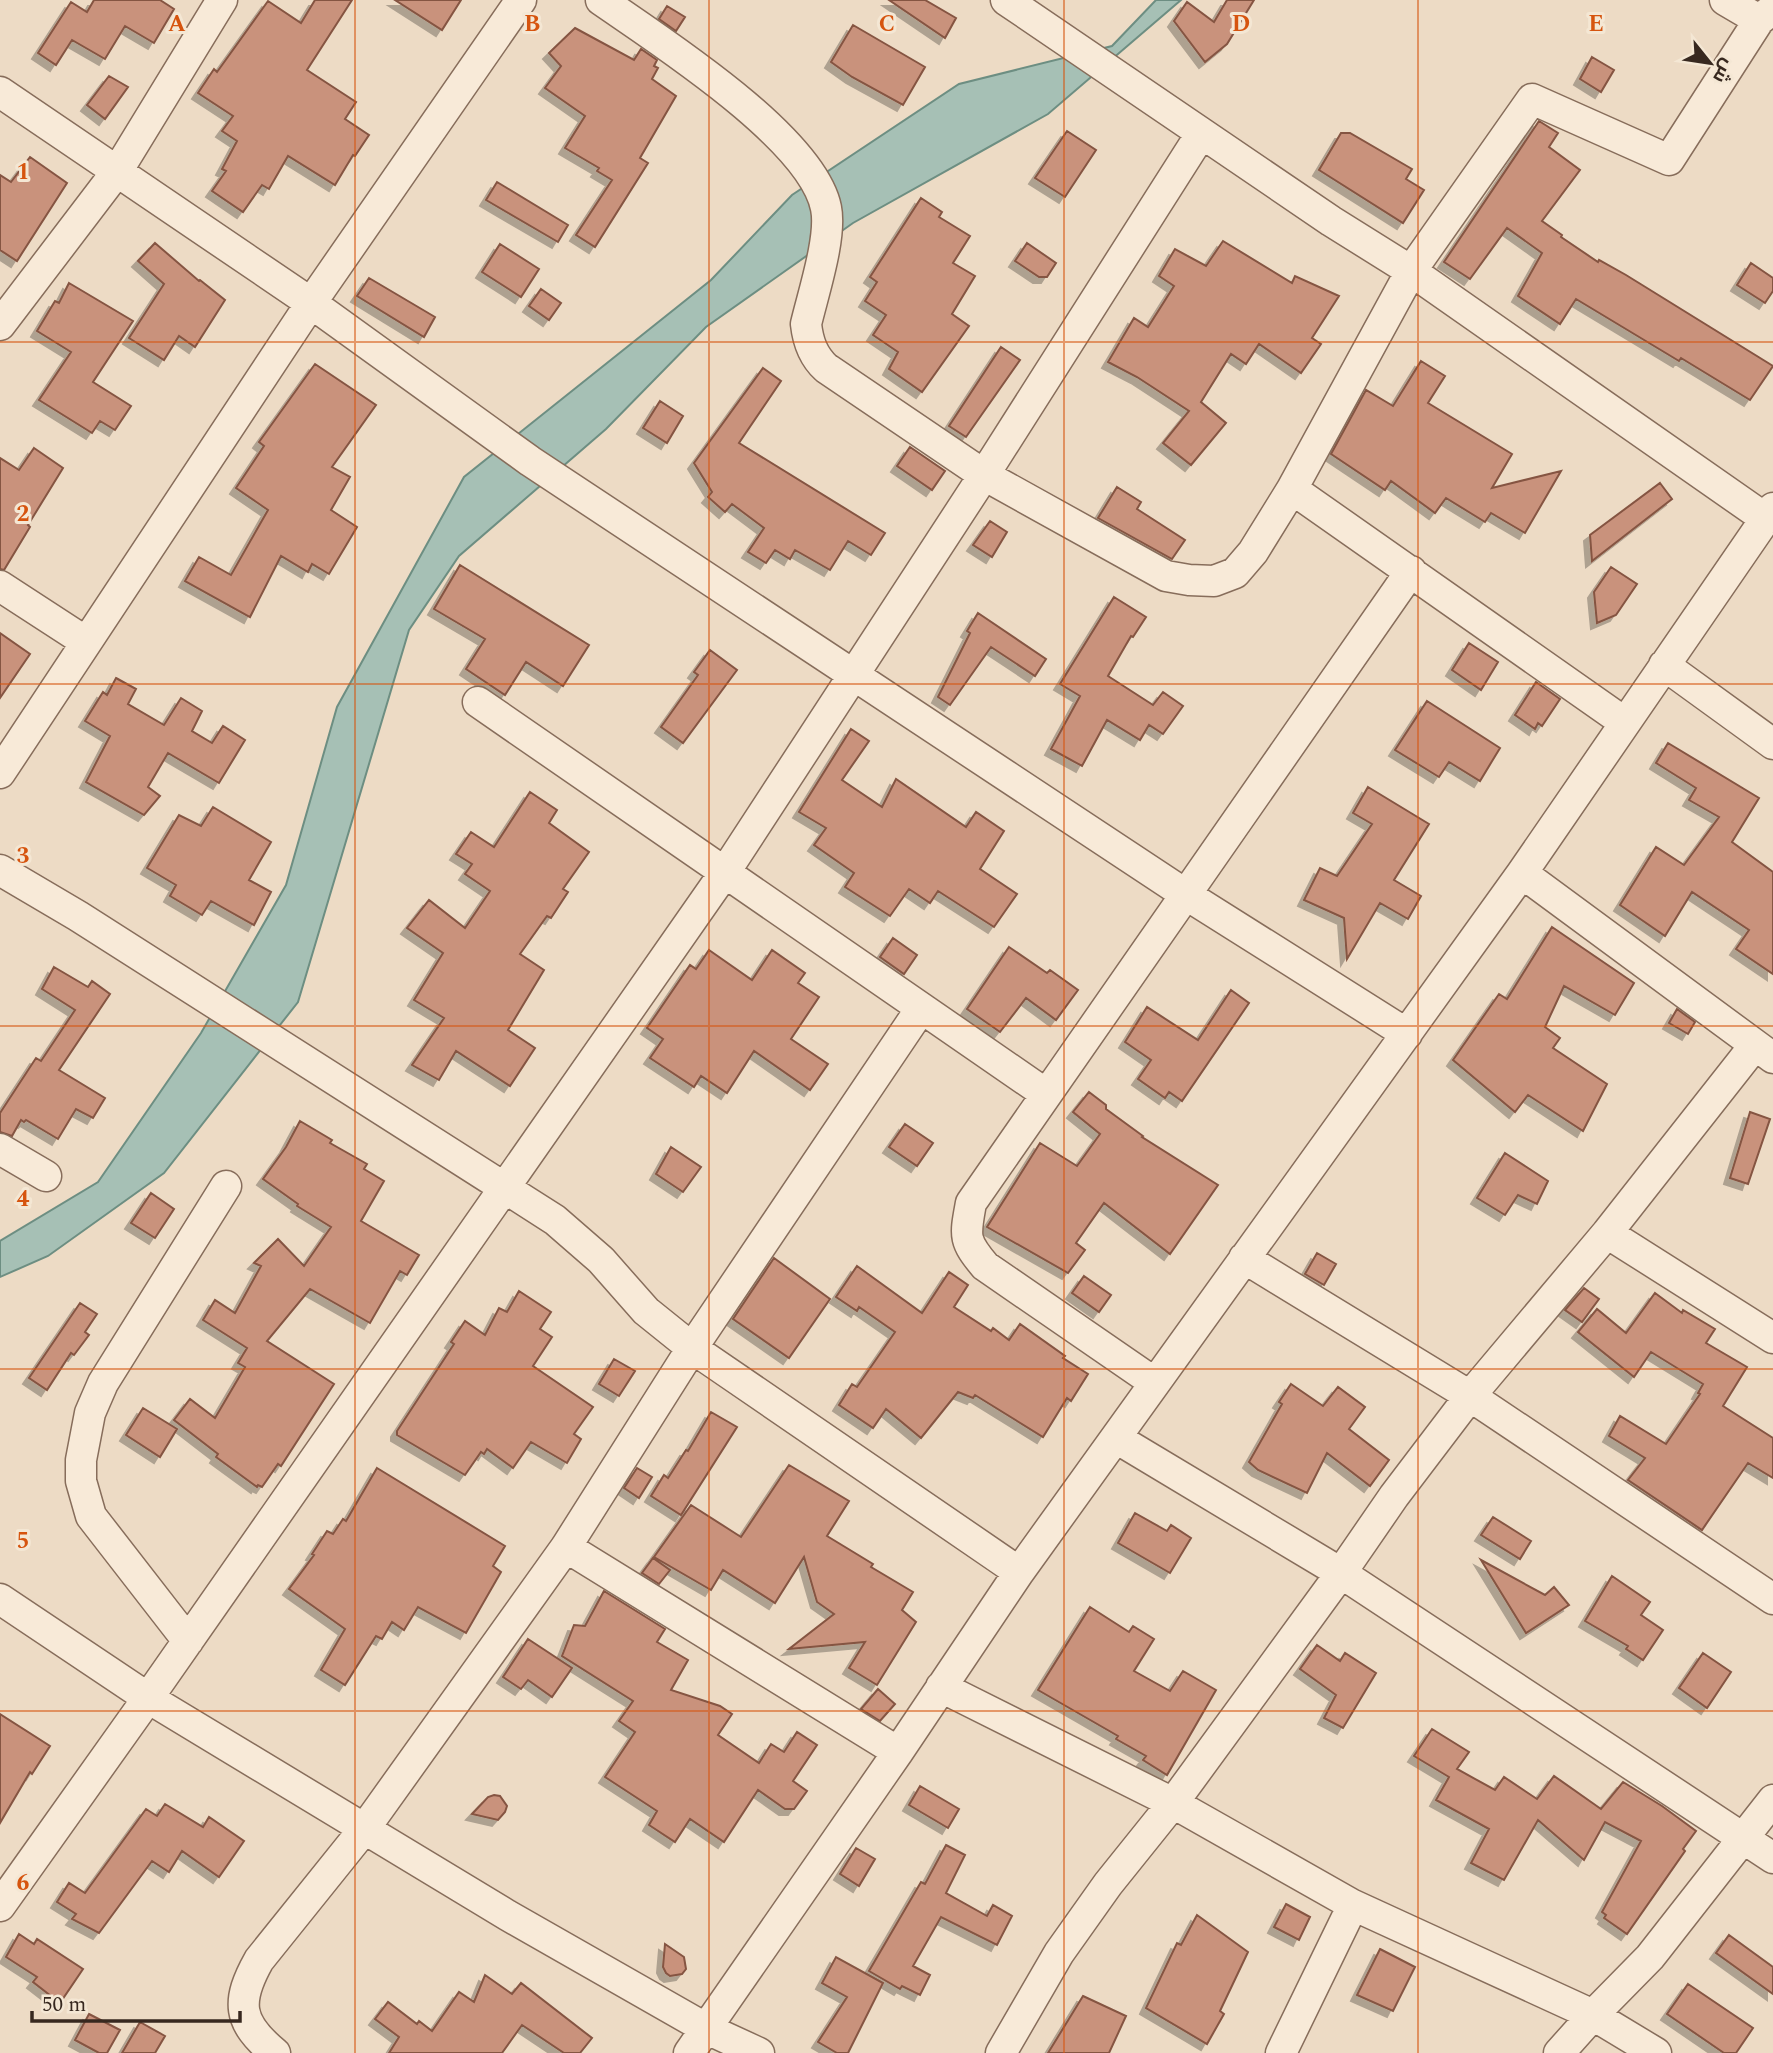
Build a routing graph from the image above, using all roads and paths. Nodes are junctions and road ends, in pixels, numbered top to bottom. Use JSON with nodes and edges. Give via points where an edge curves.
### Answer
{"nodes":[{"id":1,"x":222,"y":0,"type":"edge"},
{"id":2,"x":521,"y":0,"type":"edge"},
{"id":3,"x":601,"y":0,"type":"edge"},
{"id":4,"x":1725,"y":0,"type":"edge"},
{"id":5,"x":1015,"y":3,"type":"edge"},
{"id":6,"x":1766,"y":14,"type":"edge"},
{"id":7,"x":0,"y":92,"type":"edge"},
{"id":8,"x":1201,"y":134,"type":"junction"},
{"id":9,"x":118,"y":170,"type":"junction"},
{"id":10,"x":1410,"y":271,"type":"junction"},
{"id":11,"x":311,"y":303,"type":"junction"},
{"id":12,"x":0,"y":325,"type":"edge"},
{"id":13,"x":984,"y":475,"type":"junction"},
{"id":14,"x":1292,"y":489,"type":"junction"},
{"id":15,"x":1769,"y":513,"type":"edge"},
{"id":16,"x":1411,"y":571,"type":"junction"},
{"id":17,"x":0,"y":586,"type":"edge"},
{"id":18,"x":86,"y":642,"type":"junction"},
{"id":19,"x":1664,"y":665,"type":"junction"},
{"id":20,"x":854,"y":676,"type":"junction"},
{"id":21,"x":478,"y":702,"type":"dead end"},
{"id":22,"x":1624,"y":722,"type":"junction"},
{"id":23,"x":1773,"y":744,"type":"edge"},
{"id":24,"x":0,"y":773,"type":"edge"},
{"id":25,"x":0,"y":870,"type":"edge"},
{"id":26,"x":725,"y":872,"type":"junction"},
{"id":27,"x":1522,"y":873,"type":"junction"},
{"id":28,"x":1185,"y":894,"type":"junction"},
{"id":29,"x":920,"y":1010,"type":"junction"},
{"id":30,"x":1407,"y":1034,"type":"junction"},
{"id":31,"x":1764,"y":1052,"type":"edge"},
{"id":32,"x":1046,"y":1094,"type":"junction"},
{"id":33,"x":0,"y":1149,"type":"edge"},
{"id":34,"x":46,"y":1176,"type":"dead end"},
{"id":35,"x":226,"y":1186,"type":"dead end"},
{"id":36,"x":506,"y":1188,"type":"junction"},
{"id":37,"x":1608,"y":1233,"type":"junction"},
{"id":38,"x":1244,"y":1258,"type":"junction"},
{"id":39,"x":1773,"y":1338,"type":"edge"},
{"id":40,"x":692,"y":1348,"type":"junction"},
{"id":41,"x":1155,"y":1383,"type":"junction"},
{"id":42,"x":1470,"y":1395,"type":"junction"},
{"id":43,"x":1115,"y":1438,"type":"junction"},
{"id":44,"x":566,"y":1547,"type":"junction"},
{"id":45,"x":1019,"y":1572,"type":"junction"},
{"id":46,"x":1341,"y":1573,"type":"junction"},
{"id":47,"x":0,"y":1599,"type":"edge"},
{"id":48,"x":1773,"y":1600,"type":"edge"},
{"id":49,"x":188,"y":1641,"type":"junction"},
{"id":50,"x":941,"y":1687,"type":"junction"},
{"id":51,"x":148,"y":1698,"type":"junction"},
{"id":52,"x":898,"y":1752,"type":"junction"},
{"id":53,"x":1773,"y":1800,"type":"edge"},
{"id":54,"x":1173,"y":1804,"type":"junction"},
{"id":55,"x":365,"y":1828,"type":"junction"},
{"id":56,"x":1744,"y":1837,"type":"junction"},
{"id":57,"x":1773,"y":1858,"type":"edge"},
{"id":58,"x":4,"y":1891,"type":"edge"},
{"id":59,"x":1353,"y":1905,"type":"junction"},
{"id":60,"x":1592,"y":2015,"type":"junction"},
{"id":61,"x":707,"y":2029,"type":"junction"},
{"id":62,"x":275,"y":2053,"type":"edge"},
{"id":63,"x":689,"y":2053,"type":"edge"},
{"id":64,"x":759,"y":2053,"type":"edge"},
{"id":65,"x":1001,"y":2053,"type":"edge"},
{"id":66,"x":1281,"y":2053,"type":"edge"},
{"id":67,"x":1559,"y":2053,"type":"edge"},
{"id":68,"x":1656,"y":2053,"type":"edge"}],
"edges":[{"from":1,"to":9,"type":"street"},
{"from":2,"to":11,"type":"street"},
{"from":3,"to":13,"type":"street","via":[[689,61],[781,137],[819,185],[827,210],[826,233],[806,324],[818,360]]},
{"from":4,"to":6,"type":"street"},
{"from":5,"to":8,"type":"street"},
{"from":6,"to":10,"type":"street","via":[[1669,160],[1532,99]]},
{"from":7,"to":9,"type":"street"},
{"from":8,"to":10,"type":"street"},
{"from":8,"to":13,"type":"street"},
{"from":9,"to":11,"type":"street"},
{"from":9,"to":12,"type":"street"},
{"from":10,"to":14,"type":"street"},
{"from":10,"to":15,"type":"street"},
{"from":11,"to":18,"type":"street"},
{"from":11,"to":20,"type":"street","via":[[530,461]]},
{"from":13,"to":14,"type":"street","via":[[1166,576],[1189,580],[1214,580],[1235,573]]},
{"from":13,"to":20,"type":"street"},
{"from":14,"to":16,"type":"street"},
{"from":15,"to":19,"type":"street"},
{"from":16,"to":22,"type":"street"},
{"from":16,"to":28,"type":"street"},
{"from":17,"to":18,"type":"street"},
{"from":18,"to":24,"type":"street"},
{"from":19,"to":22,"type":"street"},
{"from":19,"to":23,"type":"street"},
{"from":20,"to":26,"type":"street"},
{"from":20,"to":28,"type":"street"},
{"from":21,"to":26,"type":"street"},
{"from":22,"to":27,"type":"street"},
{"from":25,"to":36,"type":"street"},
{"from":26,"to":29,"type":"street"},
{"from":26,"to":36,"type":"street"},
{"from":27,"to":30,"type":"street"},
{"from":27,"to":31,"type":"street"},
{"from":28,"to":30,"type":"street"},
{"from":28,"to":32,"type":"street"},
{"from":29,"to":32,"type":"street"},
{"from":29,"to":40,"type":"street"},
{"from":30,"to":38,"type":"street"},
{"from":31,"to":37,"type":"street"},
{"from":32,"to":41,"type":"street","via":[[971,1203],[969,1247],[985,1266]]},
{"from":33,"to":34,"type":"street"},
{"from":35,"to":49,"type":"street","via":[[103,1383],[90,1413],[81,1460],[81,1481],[92,1516]]},
{"from":36,"to":40,"type":"street","via":[[555,1220],[601,1259],[646,1311]]},
{"from":36,"to":49,"type":"street"},
{"from":37,"to":39,"type":"street"},
{"from":37,"to":42,"type":"street"},
{"from":38,"to":41,"type":"street"},
{"from":38,"to":42,"type":"street"},
{"from":40,"to":44,"type":"street"},
{"from":40,"to":45,"type":"street"},
{"from":41,"to":43,"type":"street"},
{"from":42,"to":46,"type":"street"},
{"from":42,"to":48,"type":"street"},
{"from":43,"to":45,"type":"street"},
{"from":43,"to":46,"type":"street"},
{"from":44,"to":52,"type":"street"},
{"from":44,"to":55,"type":"street"},
{"from":45,"to":50,"type":"street"},
{"from":46,"to":54,"type":"street"},
{"from":46,"to":56,"type":"street"},
{"from":47,"to":51,"type":"street"},
{"from":49,"to":51,"type":"street"},
{"from":50,"to":52,"type":"street"},
{"from":50,"to":54,"type":"street"},
{"from":51,"to":55,"type":"street"},
{"from":51,"to":58,"type":"street"},
{"from":52,"to":61,"type":"street"},
{"from":53,"to":56,"type":"street"},
{"from":54,"to":59,"type":"street"},
{"from":54,"to":65,"type":"street","via":[[1059,1953]]},
{"from":55,"to":61,"type":"street"},
{"from":55,"to":62,"type":"street","via":[[259,1960],[247,1982],[242,2000],[249,2025]]},
{"from":56,"to":57,"type":"street"},
{"from":56,"to":60,"type":"street","via":[[1650,1957]]},
{"from":59,"to":60,"type":"street"},
{"from":59,"to":66,"type":"street"},
{"from":60,"to":67,"type":"street"},
{"from":60,"to":68,"type":"street"},
{"from":61,"to":63,"type":"street"},
{"from":61,"to":64,"type":"street"}]}
